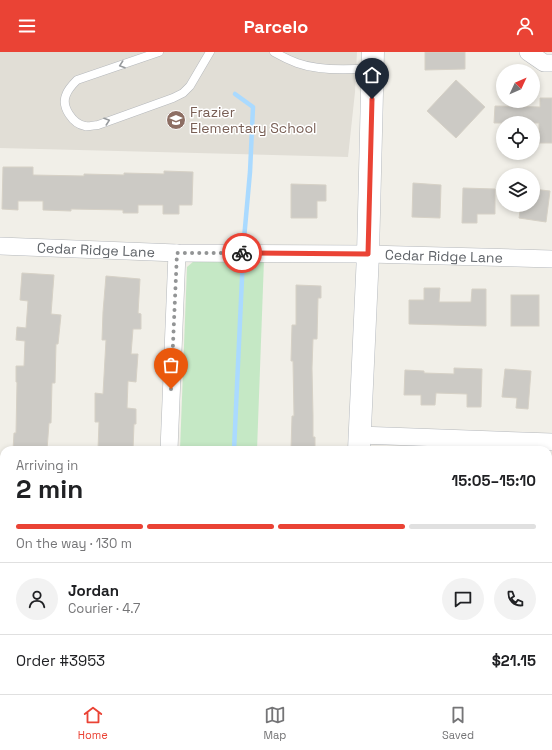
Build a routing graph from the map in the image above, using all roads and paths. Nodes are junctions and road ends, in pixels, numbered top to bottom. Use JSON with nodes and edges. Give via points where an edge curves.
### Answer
{"nodes":[{"id":1,"x":159,"y":52,"type":"edge"},
{"id":2,"x":210,"y":52,"type":"edge"},
{"id":3,"x":274,"y":52,"type":"edge"},
{"id":4,"x":528,"y":52,"type":"edge"},
{"id":5,"x":373,"y":60,"type":"edge"},
{"id":6,"x":552,"y":63,"type":"edge"},
{"id":7,"x":0,"y":246,"type":"edge"},
{"id":8,"x":177,"y":253,"type":"junction"},
{"id":9,"x":368,"y":254,"type":"junction"},
{"id":10,"x":552,"y":259,"type":"edge"},
{"id":11,"x":552,"y":442,"type":"edge"},
{"id":12,"x":359,"y":443,"type":"edge"},
{"id":13,"x":169,"y":446,"type":"edge"}],
"edges":[{"from":1,"to":2,"type":"lane","one_way":true,"via":[[78,80],[66,95],[68,113],[75,122],[86,127],[173,98],[190,86]]},
{"from":3,"to":5,"type":"lane","via":[[297,63],[317,68],[351,70]]},
{"from":4,"to":6,"type":"street","via":[[544,63]]},
{"from":5,"to":9,"type":"street"},
{"from":7,"to":8,"type":"street","name":"Cedar Ridge Lane"},
{"from":8,"to":9,"type":"street","name":"Cedar Ridge Lane"},
{"from":8,"to":13,"type":"street"},
{"from":9,"to":10,"type":"street","name":"Cedar Ridge Lane"},
{"from":9,"to":12,"type":"street"},
{"from":11,"to":12,"type":"street"}]}
